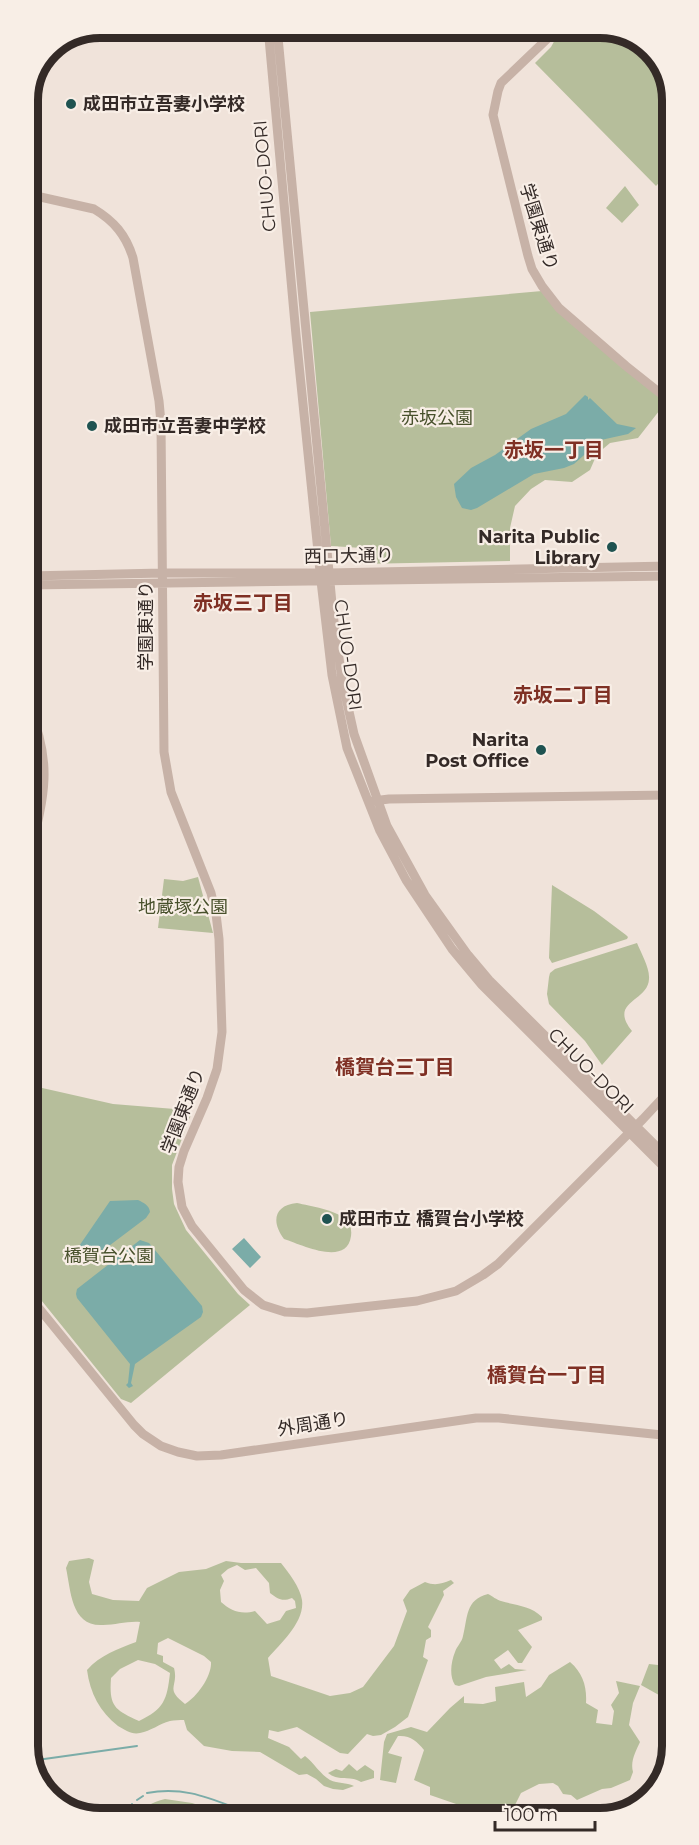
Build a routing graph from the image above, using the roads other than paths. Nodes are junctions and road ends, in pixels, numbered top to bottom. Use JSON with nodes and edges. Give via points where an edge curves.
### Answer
{"nodes":[{"id":1,"x":269,"y":37,"type":"edge"},
{"id":2,"x":278,"y":37,"type":"edge"},
{"id":3,"x":547,"y":38,"type":"edge"},
{"id":4,"x":38,"y":196,"type":"edge"},
{"id":5,"x":662,"y":395,"type":"edge"},
{"id":6,"x":662,"y":566,"type":"edge"},
{"id":7,"x":163,"y":573,"type":"junction"},
{"id":8,"x":38,"y":576,"type":"edge"},
{"id":9,"x":662,"y":576,"type":"edge"},
{"id":10,"x":325,"y":577,"type":"junction"},
{"id":11,"x":38,"y":585,"type":"edge"},
{"id":12,"x":163,"y":585,"type":"junction"},
{"id":13,"x":38,"y":732,"type":"edge"},
{"id":14,"x":662,"y":795,"type":"edge"},
{"id":15,"x":378,"y":800,"type":"junction"},
{"id":16,"x":367,"y":801,"type":"junction"},
{"id":17,"x":38,"y":823,"type":"edge"},
{"id":18,"x":662,"y":1098,"type":"edge"},
{"id":19,"x":632,"y":1129,"type":"junction"},
{"id":20,"x":662,"y":1154,"type":"edge"},
{"id":21,"x":662,"y":1164,"type":"edge"},
{"id":22,"x":37,"y":1306,"type":"edge"},
{"id":23,"x":662,"y":1435,"type":"edge"}],
"edges":[{"from":1,"to":10,"type":"street","name":"CHUO-DORI","via":[[296,334]]},
{"from":2,"to":10,"type":"street","name":"CHUO-DORI"},
{"from":3,"to":5,"type":"street","name":"学園東通り","via":[[501,83],[492,115],[528,256],[542,286],[559,308]]},
{"from":4,"to":7,"type":"street","name":"学園東通り","via":[[94,209],[112,221],[129,245],[159,401]]},
{"from":6,"to":10,"type":"street","name":"西口大通り"},
{"from":7,"to":8,"type":"street","name":"西口大通り"},
{"from":7,"to":10,"type":"street","name":"西口大通り"},
{"from":7,"to":12,"type":"street","name":"学園東通り"},
{"from":9,"to":10,"type":"street","name":"西口大通り"},
{"from":10,"to":12,"type":"street","name":"西口大通り"},
{"from":10,"to":15,"type":"street","name":"CHUO-DORI","via":[[354,734]]},
{"from":10,"to":16,"type":"street","name":"CHUO-DORI","via":[[339,714]]},
{"from":11,"to":12,"type":"street","name":"西口大通り"},
{"from":12,"to":19,"type":"street","name":"学園東通り","via":[[167,776],[216,914],[222,1020],[217,1069],[184,1151],[178,1182],[182,1207],[192,1226],[244,1290],[263,1305],[307,1313],[417,1301],[456,1291],[498,1264]]},
{"from":13,"to":17,"type":"street","via":[[45,772]]},
{"from":14,"to":15,"type":"street"},
{"from":15,"to":16,"type":"street"},
{"from":15,"to":19,"type":"street","name":"CHUO-DORI","via":[[409,868],[468,955]]},
{"from":16,"to":19,"type":"street","name":"CHUO-DORI","via":[[406,880],[452,949],[482,985]]},
{"from":18,"to":19,"type":"street","name":"学園東通り"},
{"from":19,"to":20,"type":"street","name":"CHUO-DORI"},
{"from":19,"to":21,"type":"street","name":"CHUO-DORI"},
{"from":22,"to":23,"type":"street","name":"外周通り","via":[[134,1425],[161,1446],[187,1454],[221,1455],[476,1418]]}]}
